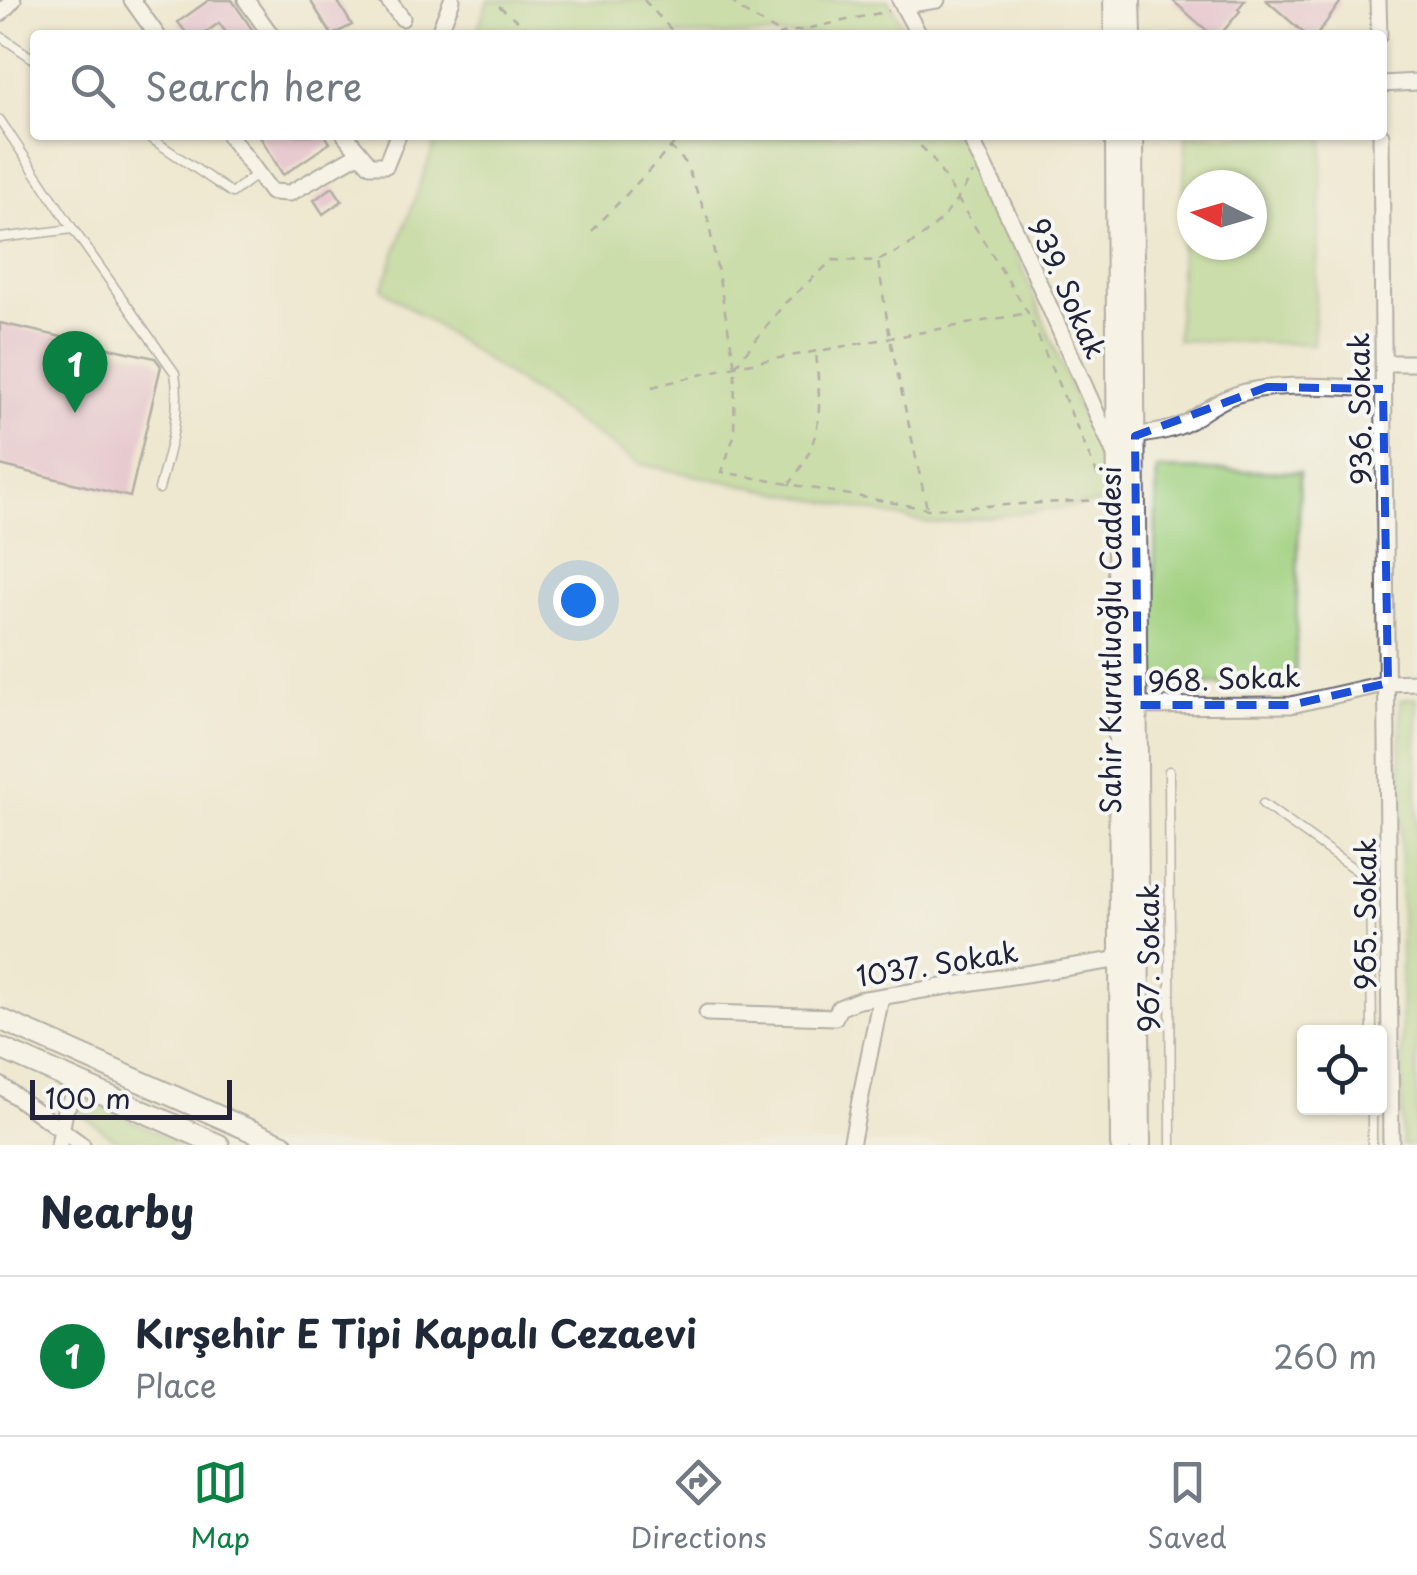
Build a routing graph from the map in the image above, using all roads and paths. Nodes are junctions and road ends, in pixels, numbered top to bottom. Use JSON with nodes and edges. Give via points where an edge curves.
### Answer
{"nodes":[{"id":1,"x":13,"y":0,"type":"edge"},
{"id":2,"x":132,"y":0,"type":"edge"},
{"id":3,"x":246,"y":0,"type":"edge"},
{"id":4,"x":388,"y":0,"type":"edge"},
{"id":5,"x":452,"y":0,"type":"edge"},
{"id":6,"x":644,"y":0,"type":"edge"},
{"id":7,"x":730,"y":0,"type":"edge"},
{"id":8,"x":937,"y":0,"type":"edge"},
{"id":9,"x":1114,"y":0,"type":"edge"},
{"id":10,"x":1130,"y":0,"type":"edge"},
{"id":11,"x":1378,"y":0,"type":"edge"},
{"id":12,"x":903,"y":5,"type":"edge"},
{"id":13,"x":500,"y":6,"type":"dead end"},
{"id":14,"x":0,"y":14,"type":"edge"},
{"id":15,"x":402,"y":18,"type":"dead end"},
{"id":16,"x":153,"y":30,"type":"edge"},
{"id":17,"x":267,"y":30,"type":"edge"},
{"id":18,"x":440,"y":30,"type":"edge"},
{"id":19,"x":529,"y":30,"type":"edge"},
{"id":20,"x":671,"y":30,"type":"edge"},
{"id":21,"x":773,"y":30,"type":"edge"},
{"id":22,"x":801,"y":30,"type":"edge"},
{"id":23,"x":916,"y":30,"type":"edge"},
{"id":24,"x":1115,"y":30,"type":"edge"},
{"id":25,"x":1131,"y":30,"type":"edge"},
{"id":26,"x":1379,"y":30,"type":"edge"},
{"id":27,"x":0,"y":36,"type":"edge"},
{"id":28,"x":30,"y":57,"type":"edge"},
{"id":29,"x":1417,"y":82,"type":"edge"},
{"id":30,"x":1387,"y":84,"type":"edge"},
{"id":31,"x":0,"y":120,"type":"edge"},
{"id":32,"x":153,"y":140,"type":"edge"},
{"id":33,"x":234,"y":140,"type":"edge"},
{"id":34,"x":348,"y":140,"type":"edge"},
{"id":35,"x":396,"y":140,"type":"edge"},
{"id":36,"x":664,"y":140,"type":"edge"},
{"id":37,"x":675,"y":140,"type":"edge"},
{"id":38,"x":914,"y":140,"type":"edge"},
{"id":39,"x":971,"y":140,"type":"edge"},
{"id":40,"x":1116,"y":140,"type":"edge"},
{"id":41,"x":1132,"y":140,"type":"edge"},
{"id":42,"x":1380,"y":140,"type":"edge"},
{"id":43,"x":672,"y":146,"type":"junction"},
{"id":44,"x":365,"y":159,"type":"junction"},
{"id":45,"x":974,"y":171,"type":"dead end"},
{"id":46,"x":258,"y":174,"type":"junction"},
{"id":47,"x":958,"y":200,"type":"junction"},
{"id":48,"x":72,"y":229,"type":"junction"},
{"id":49,"x":592,"y":231,"type":"dead end"},
{"id":50,"x":0,"y":238,"type":"edge"},
{"id":51,"x":878,"y":261,"type":"junction"},
{"id":52,"x":1028,"y":314,"type":"junction"},
{"id":53,"x":890,"y":339,"type":"junction"},
{"id":54,"x":816,"y":350,"type":"junction"},
{"id":55,"x":1382,"y":363,"type":"junction"},
{"id":56,"x":1417,"y":363,"type":"edge"},
{"id":57,"x":735,"y":366,"type":"junction"},
{"id":58,"x":652,"y":387,"type":"dead end"},
{"id":59,"x":1384,"y":389,"type":"junction"},
{"id":60,"x":1135,"y":436,"type":"junction"},
{"id":61,"x":1119,"y":463,"type":"junction"},
{"id":62,"x":1100,"y":483,"type":"dead end"},
{"id":63,"x":788,"y":486,"type":"junction"},
{"id":64,"x":160,"y":489,"type":"dead end"},
{"id":65,"x":1108,"y":500,"type":"dead end"},
{"id":66,"x":928,"y":510,"type":"junction"},
{"id":67,"x":1417,"y":682,"type":"edge"},
{"id":68,"x":1388,"y":683,"type":"junction"},
{"id":69,"x":1129,"y":706,"type":"junction"},
{"id":70,"x":1169,"y":771,"type":"dead end"},
{"id":71,"x":1263,"y":804,"type":"dead end"},
{"id":72,"x":1120,"y":959,"type":"junction"},
{"id":73,"x":880,"y":998,"type":"junction"},
{"id":74,"x":707,"y":1013,"type":"dead end"},
{"id":75,"x":0,"y":1019,"type":"edge"},
{"id":76,"x":1372,"y":1025,"type":"edge"},
{"id":77,"x":0,"y":1048,"type":"edge"},
{"id":78,"x":81,"y":1082,"type":"junction"},
{"id":79,"x":0,"y":1085,"type":"edge"},
{"id":80,"x":1372,"y":1115,"type":"edge"},
{"id":81,"x":60,"y":1137,"type":"edge"},
{"id":82,"x":82,"y":1145,"type":"edge"},
{"id":83,"x":219,"y":1145,"type":"edge"},
{"id":84,"x":284,"y":1145,"type":"edge"},
{"id":85,"x":851,"y":1145,"type":"edge"},
{"id":86,"x":1121,"y":1145,"type":"edge"},
{"id":87,"x":1140,"y":1145,"type":"edge"},
{"id":88,"x":1170,"y":1145,"type":"edge"},
{"id":89,"x":1372,"y":1145,"type":"edge"},
{"id":90,"x":1391,"y":1145,"type":"edge"}],
"edges":[{"from":1,"to":14,"type":"street"},
{"from":2,"to":16,"type":"street"},
{"from":3,"to":17,"type":"street"},
{"from":4,"to":15,"type":"street"},
{"from":5,"to":18,"type":"street"},
{"from":6,"to":20,"type":"path"},
{"from":7,"to":21,"type":"path"},
{"from":8,"to":12,"type":"street"},
{"from":9,"to":24,"type":"street"},
{"from":10,"to":25,"type":"street"},
{"from":11,"to":26,"type":"street"},
{"from":12,"to":22,"type":"path"},
{"from":12,"to":23,"type":"street"},
{"from":13,"to":19,"type":"path"},
{"from":27,"to":28,"type":"lane"},
{"from":29,"to":30,"type":"street"},
{"from":31,"to":48,"type":"lane"},
{"from":32,"to":46,"type":"lane","via":[[232,194]]},
{"from":33,"to":46,"type":"street"},
{"from":34,"to":44,"type":"street"},
{"from":35,"to":44,"type":"street","via":[[386,165]]},
{"from":36,"to":43,"type":"path"},
{"from":37,"to":43,"type":"path"},
{"from":38,"to":47,"type":"path"},
{"from":39,"to":61,"type":"street","name":"939. Sokak"},
{"from":40,"to":61,"type":"street","name":"Sahir Kurutluoğlu Caddesi"},
{"from":41,"to":60,"type":"street","name":"Sahir Kurutluoğlu Caddesi"},
{"from":42,"to":55,"type":"street","name":"936. Sokak"},
{"from":43,"to":49,"type":"path"},
{"from":43,"to":57,"type":"path","via":[[708,219]]},
{"from":44,"to":46,"type":"street","via":[[290,193],[271,192]]},
{"from":45,"to":47,"type":"path"},
{"from":47,"to":51,"type":"path","via":[[925,236]]},
{"from":47,"to":52,"type":"path"},
{"from":48,"to":50,"type":"lane"},
{"from":48,"to":64,"type":"lane","via":[[176,373],[176,420]]},
{"from":51,"to":53,"type":"path"},
{"from":51,"to":57,"type":"path","via":[[833,260],[785,302]]},
{"from":52,"to":53,"type":"path"},
{"from":52,"to":62,"type":"path"},
{"from":53,"to":54,"type":"path"},
{"from":53,"to":66,"type":"path"},
{"from":54,"to":57,"type":"path"},
{"from":54,"to":63,"type":"path","via":[[817,436]]},
{"from":55,"to":56,"type":"street"},
{"from":55,"to":59,"type":"street","name":"936. Sokak"},
{"from":57,"to":58,"type":"path"},
{"from":57,"to":63,"type":"path","via":[[734,436],[722,472]]},
{"from":59,"to":60,"type":"street","via":[[1266,387],[1162,432]]},
{"from":59,"to":68,"type":"street","name":"936. Sokak"},
{"from":60,"to":69,"type":"street","name":"Sahir Kurutluoğlu Caddesi"},
{"from":61,"to":69,"type":"street","name":"Sahir Kurutluoğlu Caddesi"},
{"from":63,"to":66,"type":"path"},
{"from":65,"to":66,"type":"path"},
{"from":67,"to":68,"type":"street","name":"968. Sokak"},
{"from":68,"to":69,"type":"street","name":"968. Sokak","via":[[1291,705]]},
{"from":68,"to":90,"type":"street","name":"965. Sokak"},
{"from":69,"to":72,"type":"street","name":"Sahir Kurutluoğlu Caddesi"},
{"from":69,"to":87,"type":"street","name":"Sahir Kurutluoğlu Caddesi"},
{"from":70,"to":88,"type":"lane","name":"967. Sokak"},
{"from":71,"to":76,"type":"lane","via":[[1370,880]]},
{"from":72,"to":73,"type":"street","name":"1037. Sokak"},
{"from":72,"to":86,"type":"street","name":"Sahir Kurutluoğlu Caddesi"},
{"from":73,"to":74,"type":"street","name":"1037. Sokak","via":[[847,1003],[834,1017]]},
{"from":73,"to":85,"type":"street"},
{"from":75,"to":84,"type":"street"},
{"from":77,"to":78,"type":"street"},
{"from":78,"to":81,"type":"street"},
{"from":78,"to":83,"type":"street"},
{"from":79,"to":81,"type":"street"},
{"from":80,"to":89,"type":"lane"},
{"from":81,"to":82,"type":"street"}]}
